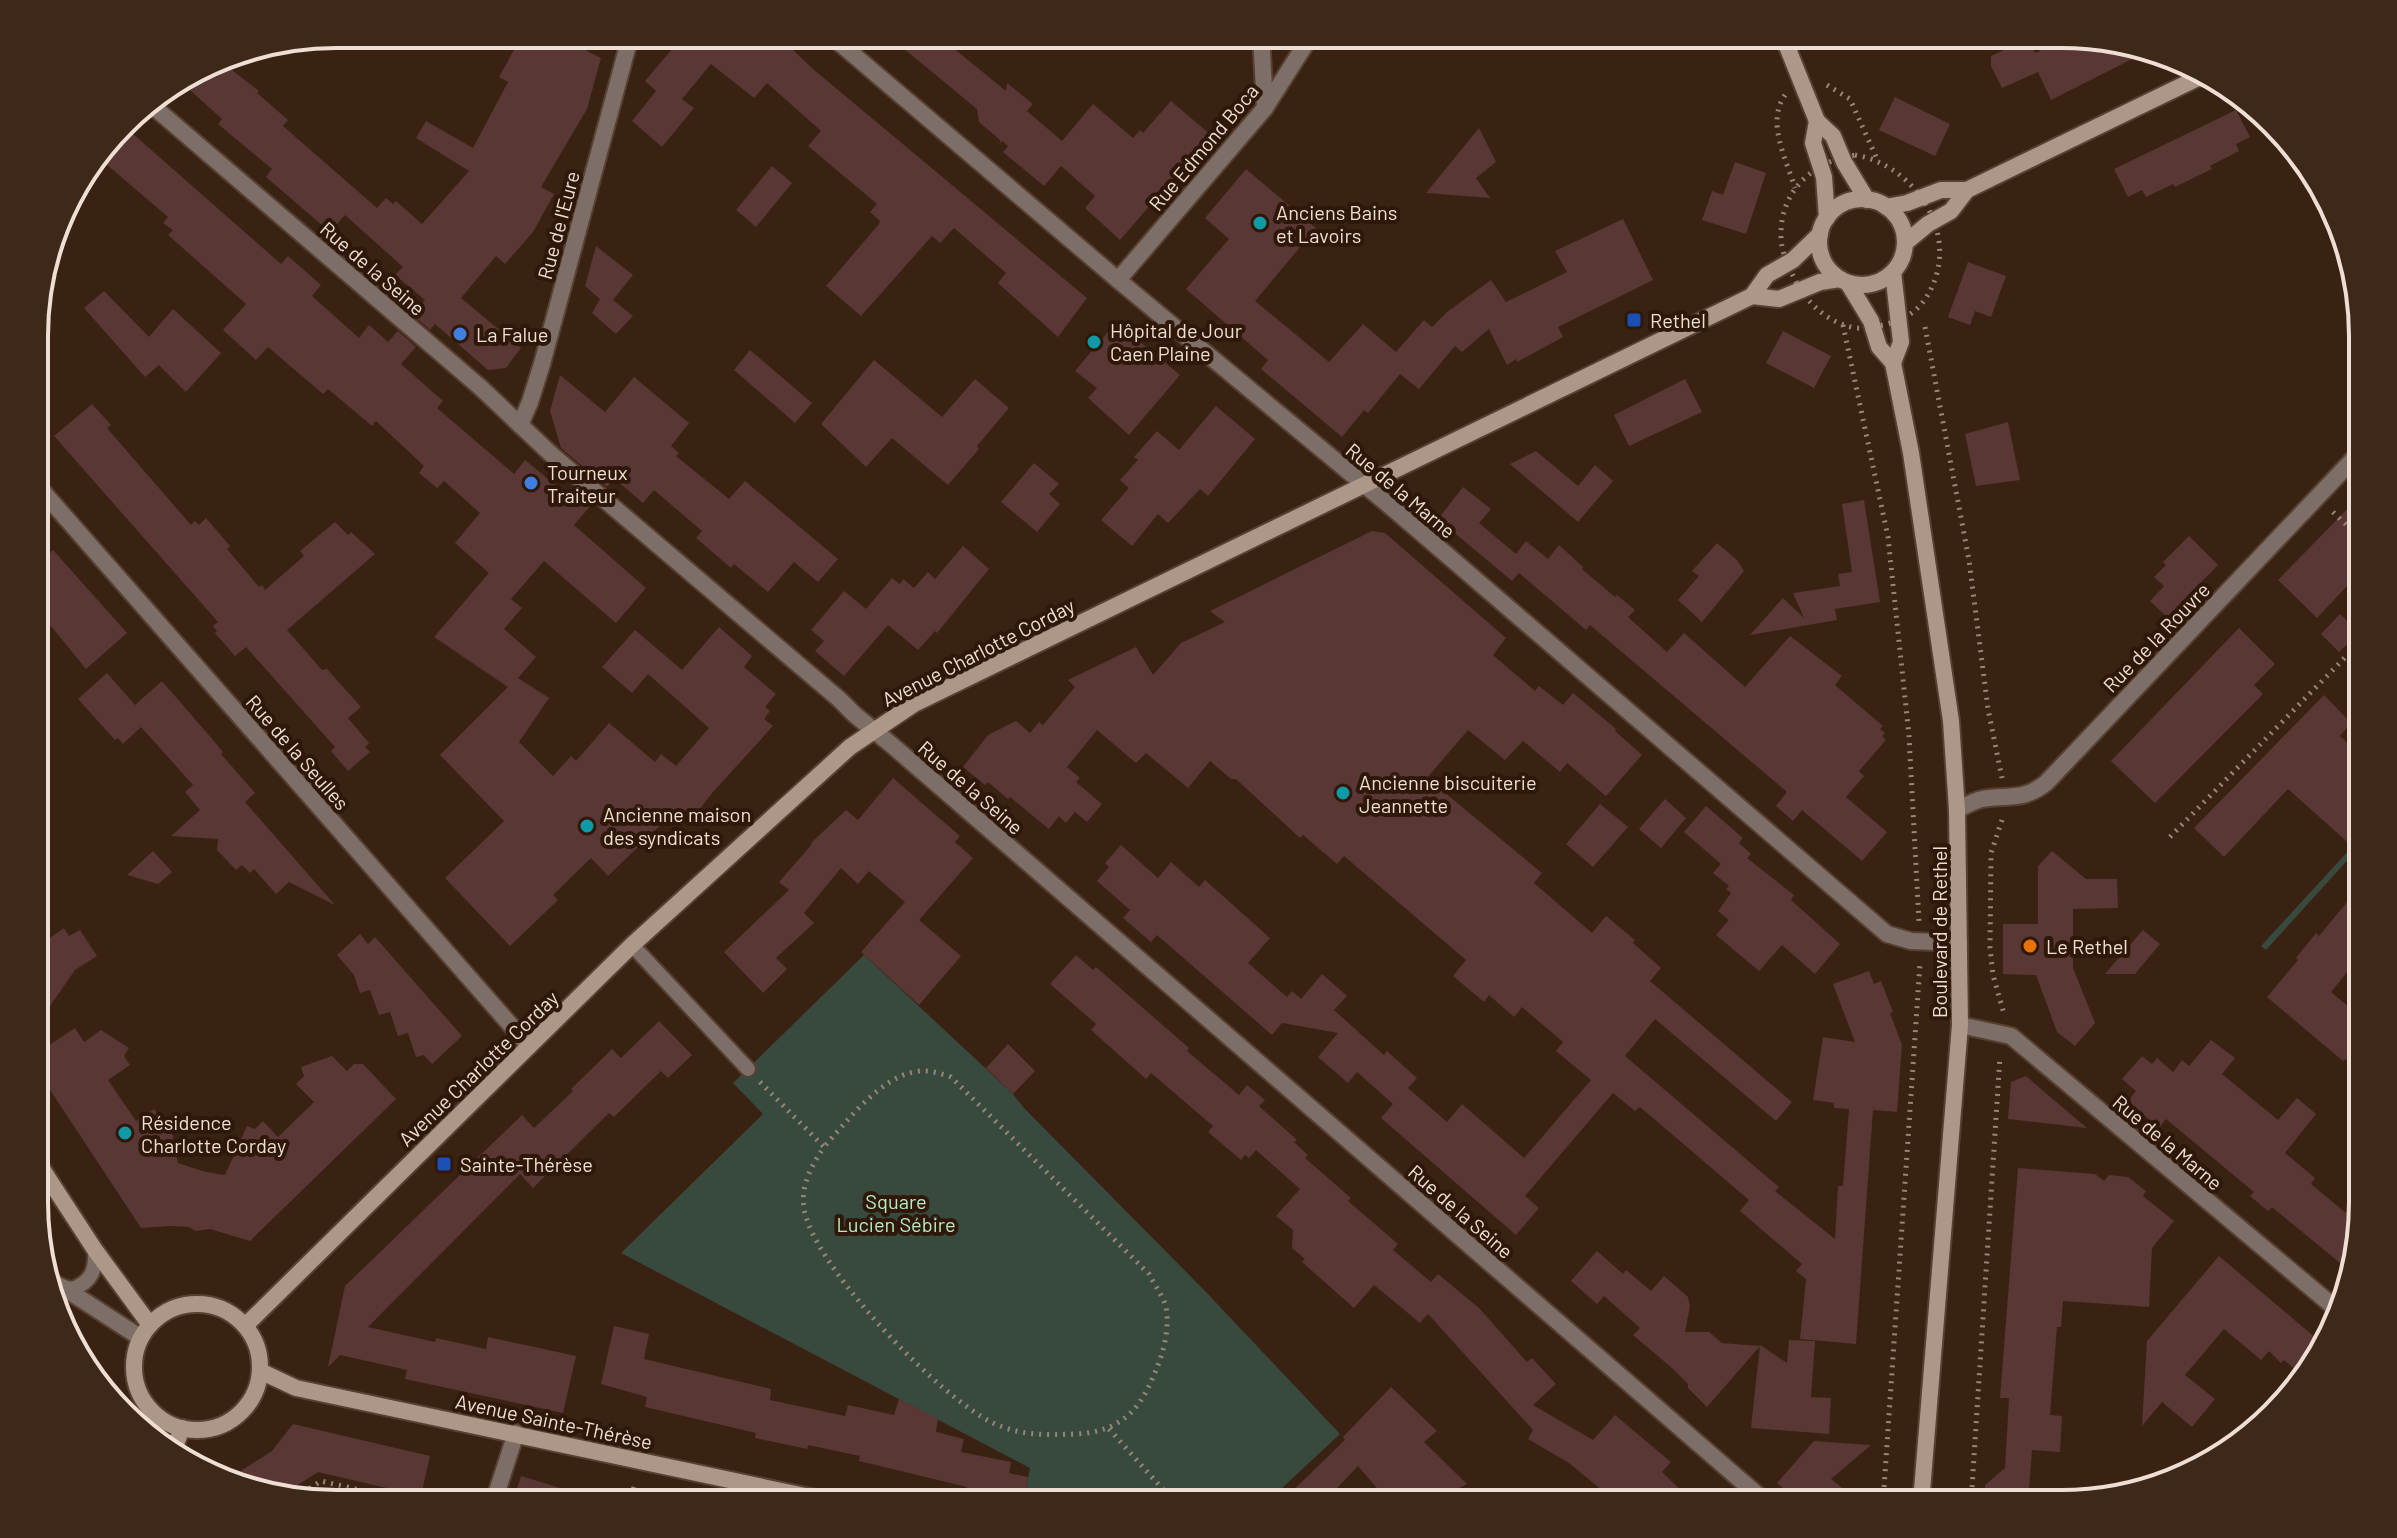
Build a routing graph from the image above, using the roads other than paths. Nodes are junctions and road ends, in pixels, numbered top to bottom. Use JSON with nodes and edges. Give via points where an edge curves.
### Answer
{"nodes":[{"id":1,"x":627,"y":48,"type":"edge"},
{"id":2,"x":845,"y":48,"type":"edge"},
{"id":3,"x":1262,"y":48,"type":"edge"},
{"id":4,"x":1303,"y":48,"type":"edge"},
{"id":5,"x":1787,"y":48,"type":"edge"},
{"id":6,"x":2193,"y":80,"type":"edge"},
{"id":7,"x":1265,"y":108,"type":"junction"},
{"id":8,"x":158,"y":110,"type":"edge"},
{"id":9,"x":1817,"y":121,"type":"junction"},
{"id":10,"x":1967,"y":190,"type":"junction"},
{"id":11,"x":1867,"y":200,"type":"junction"},
{"id":12,"x":1886,"y":207,"type":"junction"},
{"id":13,"x":1823,"y":226,"type":"junction"},
{"id":14,"x":1905,"y":243,"type":"junction"},
{"id":15,"x":1893,"y":272,"type":"junction"},
{"id":16,"x":1118,"y":280,"type":"junction"},
{"id":17,"x":1844,"y":281,"type":"junction"},
{"id":18,"x":1752,"y":296,"type":"junction"},
{"id":19,"x":1893,"y":363,"type":"junction"},
{"id":20,"x":520,"y":425,"type":"junction"},
{"id":21,"x":2349,"y":464,"type":"edge"},
{"id":22,"x":1364,"y":485,"type":"junction"},
{"id":23,"x":48,"y":498,"type":"edge"},
{"id":24,"x":873,"y":730,"type":"junction"},
{"id":25,"x":1957,"y":810,"type":"junction"},
{"id":26,"x":1959,"y":943,"type":"junction"},
{"id":27,"x":632,"y":945,"type":"junction"},
{"id":28,"x":1960,"y":1025,"type":"junction"},
{"id":29,"x":529,"y":1046,"type":"junction"},
{"id":30,"x":748,"y":1069,"type":"road end"},
{"id":31,"x":48,"y":1178,"type":"edge"},
{"id":32,"x":95,"y":1250,"type":"junction"},
{"id":33,"x":61,"y":1286,"type":"edge"},
{"id":34,"x":61,"y":1287,"type":"edge"},
{"id":35,"x":2330,"y":1304,"type":"edge"},
{"id":36,"x":245,"y":1326,"type":"junction"},
{"id":37,"x":146,"y":1332,"type":"junction"},
{"id":38,"x":260,"y":1371,"type":"junction"},
{"id":39,"x":182,"y":1428,"type":"junction"},
{"id":40,"x":516,"y":1433,"type":"junction"},
{"id":41,"x":177,"y":1442,"type":"edge"},
{"id":42,"x":498,"y":1490,"type":"edge"},
{"id":43,"x":779,"y":1490,"type":"edge"},
{"id":44,"x":1752,"y":1490,"type":"edge"},
{"id":45,"x":1922,"y":1490,"type":"edge"}],
"edges":[{"from":1,"to":20,"type":"street","name":"Rue de l'Eure","via":[[542,364]]},
{"from":2,"to":16,"type":"street","name":"Rue de la Marne"},
{"from":3,"to":7,"type":"street"},
{"from":4,"to":7,"type":"street","name":"Rue Edmond Boca"},
{"from":5,"to":9,"type":"street"},
{"from":6,"to":10,"type":"street"},
{"from":7,"to":16,"type":"street","name":"Rue Edmond Boca"},
{"from":8,"to":20,"type":"street","name":"Rue de la Seine"},
{"from":9,"to":11,"type":"street","via":[[1833,136]]},
{"from":9,"to":13,"type":"street","via":[[1813,143],[1824,177]]},
{"from":10,"to":12,"type":"street","via":[[1941,190]]},
{"from":10,"to":14,"type":"street","via":[[1951,211]]},
{"from":11,"to":12,"type":"street"},
{"from":11,"to":13,"type":"street","via":[[1847,202]]},
{"from":12,"to":14,"type":"street","via":[[1900,222]]},
{"from":13,"to":17,"type":"street","via":[[1823,259]]},
{"from":13,"to":18,"type":"street","name":"Avenue Charlotte Corday","via":[[1793,260],[1767,275]]},
{"from":14,"to":15,"type":"street"},
{"from":15,"to":17,"type":"street","via":[[1874,283]]},
{"from":15,"to":19,"type":"street","name":"Boulevard de Rethel","via":[[1901,342]]},
{"from":16,"to":22,"type":"street","name":"Rue de la Marne"},
{"from":17,"to":18,"type":"street","name":"Avenue Charlotte Corday","via":[[1820,282],[1779,299]]},
{"from":17,"to":19,"type":"street","name":"Boulevard de Rethel"},
{"from":18,"to":22,"type":"street","name":"Avenue Charlotte Corday"},
{"from":19,"to":25,"type":"street","name":"Boulevard de Rethel","via":[[1951,721]]},
{"from":20,"to":24,"type":"street","name":"Rue de la Seine"},
{"from":21,"to":25,"type":"street","name":"Rue de la Rouvre","via":[[2046,783],[2024,796],[1978,800]]},
{"from":22,"to":24,"type":"street","name":"Avenue Charlotte Corday","via":[[914,704]]},
{"from":22,"to":26,"type":"street","name":"Rue de la Marne","via":[[1887,934]]},
{"from":23,"to":29,"type":"street","name":"Rue de la Seulles"},
{"from":24,"to":27,"type":"street","name":"Avenue Charlotte Corday"},
{"from":24,"to":44,"type":"street","name":"Rue de la Seine"},
{"from":25,"to":26,"type":"street","name":"Boulevard de Rethel"},
{"from":26,"to":28,"type":"street","name":"Boulevard de Rethel"},
{"from":27,"to":29,"type":"street","name":"Avenue Charlotte Corday"},
{"from":27,"to":30,"type":"lane"},
{"from":28,"to":35,"type":"street","name":"Rue de la Marne","via":[[2011,1036]]},
{"from":28,"to":45,"type":"street","name":"Boulevard de Rethel"},
{"from":29,"to":36,"type":"street","name":"Avenue Charlotte Corday"},
{"from":31,"to":32,"type":"street"},
{"from":32,"to":33,"type":"lane","via":[[91,1278],[73,1289]]},
{"from":32,"to":37,"type":"street"},
{"from":34,"to":37,"type":"street"},
{"from":36,"to":37,"type":"street","via":[[232,1315],[189,1305],[175,1308]]},
{"from":36,"to":38,"type":"street","via":[[259,1354]]},
{"from":37,"to":39,"type":"street","via":[[135,1355],[137,1389],[157,1417]]},
{"from":38,"to":39,"type":"street","via":[[249,1404],[237,1416],[206,1430]]},
{"from":38,"to":40,"type":"street","name":"Avenue Sainte-Thérèse","via":[[296,1388]]},
{"from":39,"to":41,"type":"street"},
{"from":40,"to":42,"type":"street"},
{"from":40,"to":43,"type":"street","name":"Avenue Sainte-Thérèse"}]}
